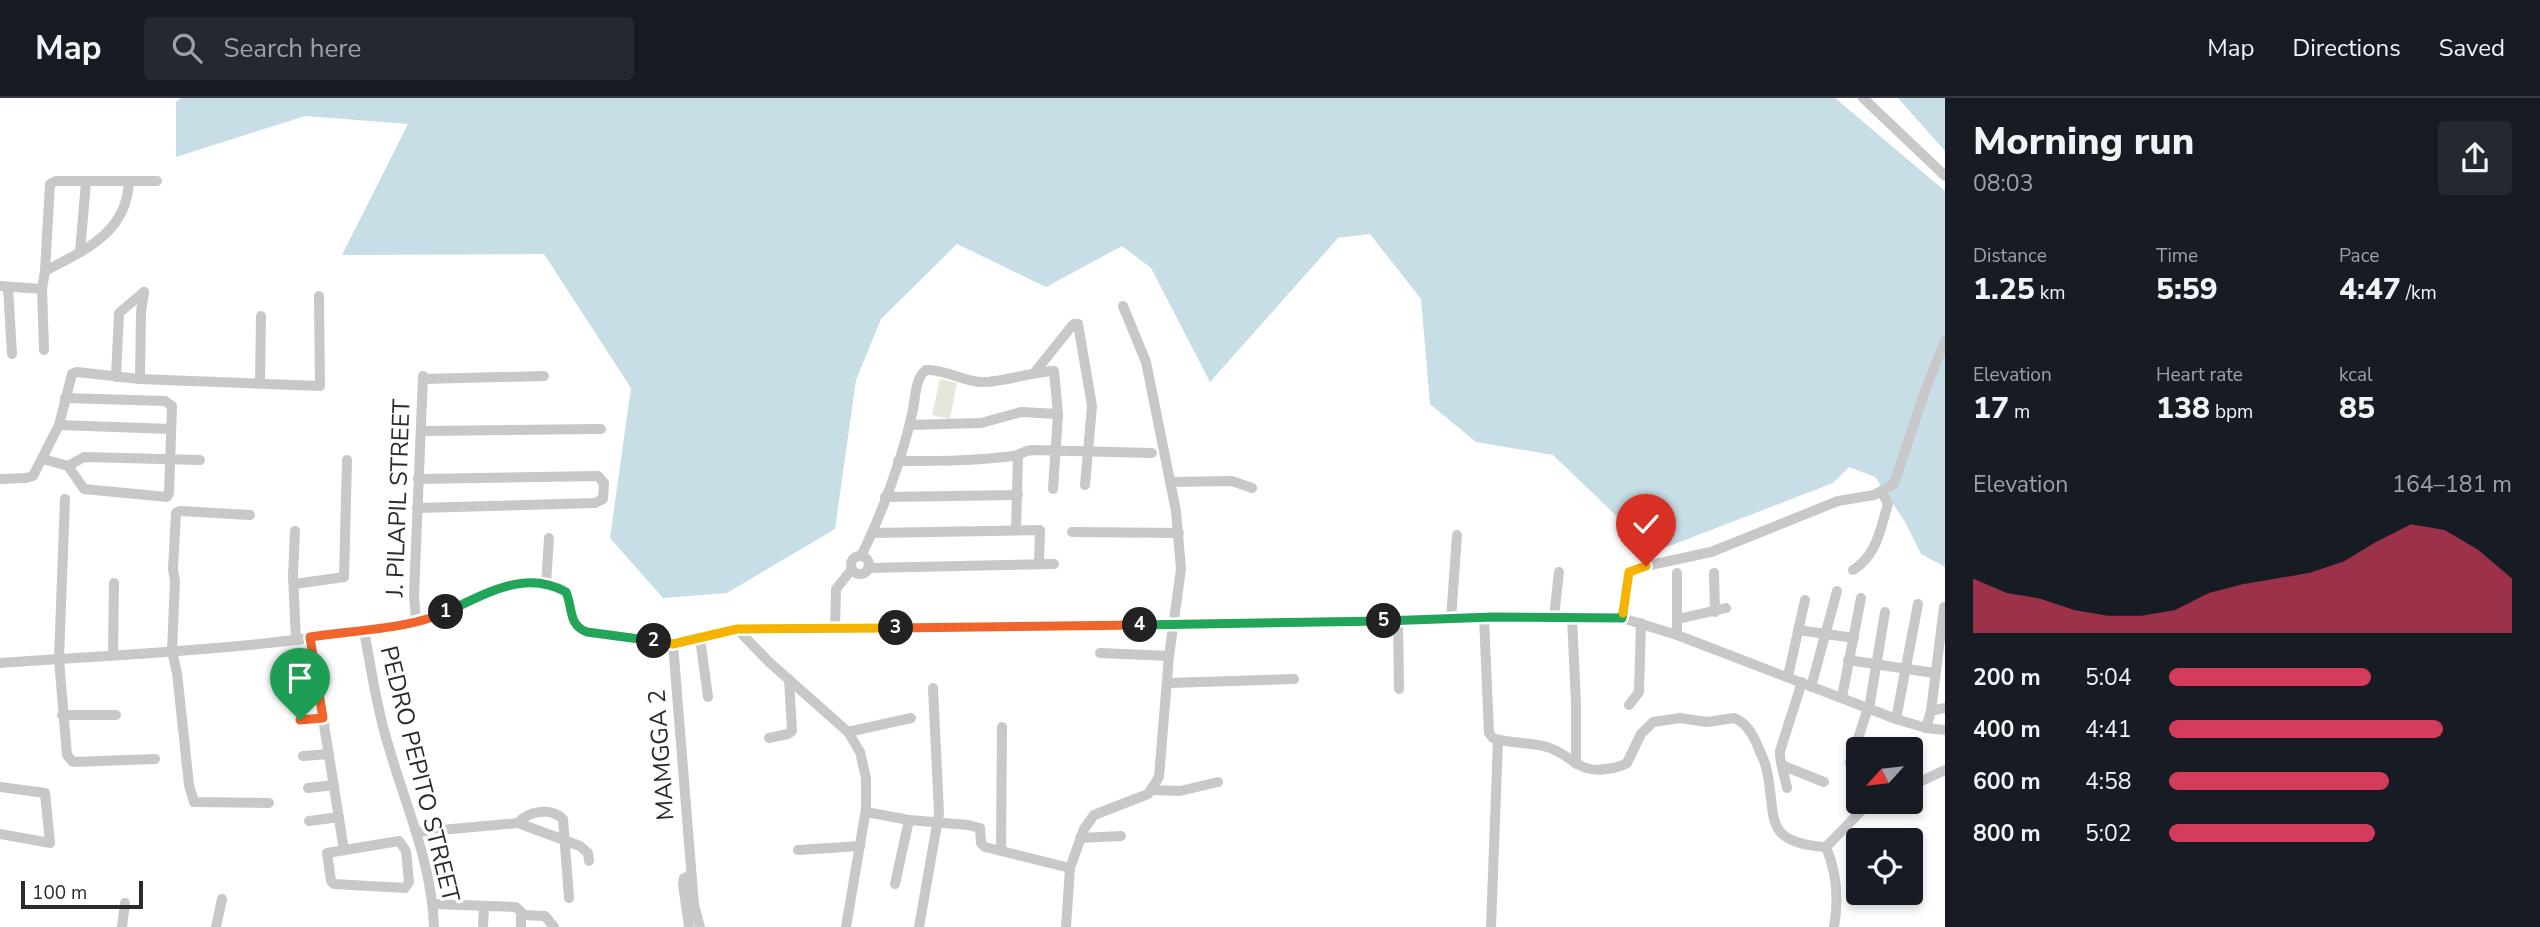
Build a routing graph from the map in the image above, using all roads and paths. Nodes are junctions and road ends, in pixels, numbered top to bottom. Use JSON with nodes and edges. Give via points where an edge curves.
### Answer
{"nodes":[{"id":1,"x":1863,"y":98,"type":"edge"},
{"id":2,"x":1945,"y":176,"type":"edge"},
{"id":3,"x":129,"y":181,"type":"junction"},
{"id":4,"x":156,"y":181,"type":"dead end"},
{"id":5,"x":86,"y":182,"type":"junction"},
{"id":6,"x":80,"y":252,"type":"junction"},
{"id":7,"x":45,"y":271,"type":"junction"},
{"id":8,"x":4,"y":287,"type":"edge"},
{"id":9,"x":42,"y":289,"type":"junction"},
{"id":10,"x":319,"y":296,"type":"dead end"},
{"id":11,"x":1123,"y":306,"type":"dead end"},
{"id":12,"x":261,"y":316,"type":"dead end"},
{"id":13,"x":1945,"y":341,"type":"edge"},
{"id":14,"x":44,"y":350,"type":"dead end"},
{"id":15,"x":1052,"y":352,"type":"junction"},
{"id":16,"x":12,"y":354,"type":"dead end"},
{"id":17,"x":1054,"y":371,"type":"junction"},
{"id":18,"x":1035,"y":372,"type":"junction"},
{"id":19,"x":544,"y":376,"type":"dead end"},
{"id":20,"x":116,"y":377,"type":"junction"},
{"id":21,"x":140,"y":379,"type":"junction"},
{"id":22,"x":260,"y":383,"type":"junction"},
{"id":23,"x":65,"y":398,"type":"junction"},
{"id":24,"x":1058,"y":414,"type":"junction"},
{"id":25,"x":59,"y":425,"type":"junction"},
{"id":26,"x":910,"y":425,"type":"junction"},
{"id":27,"x":171,"y":429,"type":"junction"},
{"id":28,"x":601,"y":429,"type":"dead end"},
{"id":29,"x":422,"y":431,"type":"junction"},
{"id":30,"x":1054,"y":449,"type":"junction"},
{"id":31,"x":1087,"y":450,"type":"junction"},
{"id":32,"x":1152,"y":453,"type":"dead end"},
{"id":33,"x":1018,"y":456,"type":"junction"},
{"id":34,"x":43,"y":459,"type":"junction"},
{"id":35,"x":170,"y":459,"type":"junction"},
{"id":36,"x":200,"y":460,"type":"dead end"},
{"id":37,"x":347,"y":460,"type":"dead end"},
{"id":38,"x":898,"y":461,"type":"junction"},
{"id":39,"x":68,"y":466,"type":"junction"},
{"id":40,"x":0,"y":479,"type":"edge"},
{"id":41,"x":418,"y":479,"type":"junction"},
{"id":42,"x":1170,"y":482,"type":"junction"},
{"id":43,"x":1085,"y":485,"type":"dead end"},
{"id":44,"x":1252,"y":488,"type":"dead end"},
{"id":45,"x":1053,"y":489,"type":"dead end"},
{"id":46,"x":1882,"y":492,"type":"junction"},
{"id":47,"x":1018,"y":495,"type":"junction"},
{"id":48,"x":885,"y":497,"type":"junction"},
{"id":49,"x":65,"y":499,"type":"dead end"},
{"id":50,"x":417,"y":508,"type":"junction"},
{"id":51,"x":250,"y":515,"type":"dead end"},
{"id":52,"x":1016,"y":529,"type":"junction"},
{"id":53,"x":295,"y":531,"type":"dead end"},
{"id":54,"x":1072,"y":532,"type":"dead end"},
{"id":55,"x":872,"y":533,"type":"junction"},
{"id":56,"x":1179,"y":533,"type":"junction"},
{"id":57,"x":1457,"y":535,"type":"dead end"},
{"id":58,"x":549,"y":538,"type":"dead end"},
{"id":59,"x":861,"y":556,"type":"junction"},
{"id":60,"x":1039,"y":564,"type":"junction"},
{"id":61,"x":1054,"y":564,"type":"dead end"},
{"id":62,"x":868,"y":568,"type":"junction"},
{"id":63,"x":852,"y":569,"type":"junction"},
{"id":64,"x":1853,"y":570,"type":"dead end"},
{"id":65,"x":1559,"y":572,"type":"dead end"},
{"id":66,"x":1677,"y":573,"type":"dead end"},
{"id":67,"x":1714,"y":573,"type":"dead end"},
{"id":68,"x":114,"y":583,"type":"dead end"},
{"id":69,"x":295,"y":584,"type":"junction"},
{"id":70,"x":546,"y":584,"type":"junction"},
{"id":71,"x":1838,"y":592,"type":"dead end"},
{"id":72,"x":1861,"y":598,"type":"dead end"},
{"id":73,"x":1805,"y":600,"type":"dead end"},
{"id":74,"x":1918,"y":604,"type":"dead end"},
{"id":75,"x":1944,"y":607,"type":"edge"},
{"id":76,"x":1726,"y":608,"type":"dead end"},
{"id":77,"x":1885,"y":611,"type":"dead end"},
{"id":78,"x":1715,"y":612,"type":"junction"},
{"id":79,"x":1484,"y":617,"type":"junction"},
{"id":80,"x":1554,"y":617,"type":"junction"},
{"id":81,"x":1572,"y":617,"type":"junction"},
{"id":82,"x":1622,"y":618,"type":"junction"},
{"id":83,"x":1451,"y":619,"type":"junction"},
{"id":84,"x":1678,"y":619,"type":"junction"},
{"id":85,"x":416,"y":620,"type":"junction"},
{"id":86,"x":1398,"y":621,"type":"junction"},
{"id":87,"x":1641,"y":623,"type":"junction"},
{"id":88,"x":1173,"y":625,"type":"junction"},
{"id":89,"x":737,"y":629,"type":"junction"},
{"id":90,"x":835,"y":629,"type":"junction"},
{"id":91,"x":1798,"y":630,"type":"junction"},
{"id":92,"x":364,"y":631,"type":"junction"},
{"id":93,"x":1677,"y":635,"type":"junction"},
{"id":94,"x":1827,"y":635,"type":"junction"},
{"id":95,"x":310,"y":637,"type":"junction"},
{"id":96,"x":700,"y":638,"type":"junction"},
{"id":97,"x":1854,"y":638,"type":"junction"},
{"id":98,"x":296,"y":640,"type":"junction"},
{"id":99,"x":673,"y":644,"type":"junction"},
{"id":100,"x":172,"y":651,"type":"junction"},
{"id":101,"x":1100,"y":653,"type":"dead end"},
{"id":102,"x":113,"y":655,"type":"junction"},
{"id":103,"x":1169,"y":656,"type":"junction"},
{"id":104,"x":59,"y":659,"type":"junction"},
{"id":105,"x":1848,"y":660,"type":"junction"},
{"id":106,"x":0,"y":663,"type":"edge"},
{"id":107,"x":1878,"y":664,"type":"junction"},
{"id":108,"x":1907,"y":669,"type":"junction"},
{"id":109,"x":1934,"y":673,"type":"junction"},
{"id":110,"x":1788,"y":676,"type":"junction"},
{"id":111,"x":789,"y":679,"type":"junction"},
{"id":112,"x":1294,"y":679,"type":"dead end"},
{"id":113,"x":317,"y":680,"type":"junction"},
{"id":114,"x":298,"y":682,"type":"dead end"},
{"id":115,"x":1168,"y":683,"type":"junction"},
{"id":116,"x":1807,"y":685,"type":"junction"},
{"id":117,"x":933,"y":688,"type":"dead end"},
{"id":118,"x":1399,"y":689,"type":"dead end"},
{"id":119,"x":708,"y":697,"type":"dead end"},
{"id":120,"x":1842,"y":697,"type":"junction"},
{"id":121,"x":1629,"y":705,"type":"dead end"},
{"id":122,"x":1868,"y":708,"type":"junction"},
{"id":123,"x":1945,"y":709,"type":"edge"},
{"id":124,"x":1931,"y":711,"type":"junction"},
{"id":125,"x":62,"y":715,"type":"junction"},
{"id":126,"x":116,"y":715,"type":"dead end"},
{"id":127,"x":323,"y":718,"type":"junction"},
{"id":128,"x":911,"y":718,"type":"dead end"},
{"id":129,"x":1896,"y":719,"type":"junction"},
{"id":130,"x":300,"y":720,"type":"dead end"},
{"id":131,"x":1002,"y":727,"type":"dead end"},
{"id":132,"x":1926,"y":728,"type":"junction"},
{"id":133,"x":1945,"y":730,"type":"edge"},
{"id":134,"x":848,"y":732,"type":"junction"},
{"id":135,"x":1859,"y":737,"type":"edge"},
{"id":136,"x":769,"y":738,"type":"dead end"},
{"id":137,"x":1498,"y":740,"type":"junction"},
{"id":138,"x":329,"y":754,"type":"junction"},
{"id":139,"x":303,"y":756,"type":"dead end"},
{"id":140,"x":155,"y":759,"type":"dead end"},
{"id":141,"x":1576,"y":764,"type":"junction"},
{"id":142,"x":1784,"y":766,"type":"junction"},
{"id":143,"x":1945,"y":770,"type":"edge"},
{"id":144,"x":1923,"y":780,"type":"edge"},
{"id":145,"x":1218,"y":782,"type":"dead end"},
{"id":146,"x":1824,"y":782,"type":"dead end"},
{"id":147,"x":334,"y":785,"type":"junction"},
{"id":148,"x":0,"y":787,"type":"edge"},
{"id":149,"x":308,"y":788,"type":"dead end"},
{"id":150,"x":1787,"y":788,"type":"dead end"},
{"id":151,"x":1152,"y":790,"type":"junction"},
{"id":152,"x":269,"y":803,"type":"dead end"},
{"id":153,"x":866,"y":812,"type":"junction"},
{"id":154,"x":1858,"y":814,"type":"edge"},
{"id":155,"x":339,"y":817,"type":"junction"},
{"id":156,"x":909,"y":820,"type":"junction"},
{"id":157,"x":309,"y":821,"type":"dead end"},
{"id":158,"x":518,"y":823,"type":"junction"},
{"id":159,"x":939,"y":823,"type":"junction"},
{"id":160,"x":418,"y":832,"type":"junction"},
{"id":161,"x":0,"y":834,"type":"edge"},
{"id":162,"x":1121,"y":835,"type":"dead end"},
{"id":163,"x":1080,"y":838,"type":"junction"},
{"id":164,"x":563,"y":842,"type":"junction"},
{"id":165,"x":860,"y":846,"type":"junction"},
{"id":166,"x":1826,"y":847,"type":"junction"},
{"id":167,"x":344,"y":850,"type":"junction"},
{"id":168,"x":798,"y":850,"type":"dead end"},
{"id":169,"x":1001,"y":851,"type":"junction"},
{"id":170,"x":590,"y":861,"type":"dead end"},
{"id":171,"x":1070,"y":868,"type":"junction"},
{"id":172,"x":691,"y":875,"type":"junction"},
{"id":173,"x":895,"y":884,"type":"dead end"},
{"id":174,"x":569,"y":898,"type":"dead end"},
{"id":175,"x":222,"y":899,"type":"dead end"},
{"id":176,"x":124,"y":904,"type":"dead end"},
{"id":177,"x":433,"y":904,"type":"junction"},
{"id":178,"x":484,"y":907,"type":"junction"},
{"id":179,"x":522,"y":915,"type":"junction"},
{"id":180,"x":122,"y":927,"type":"edge"},
{"id":181,"x":216,"y":927,"type":"edge"},
{"id":182,"x":434,"y":927,"type":"edge"},
{"id":183,"x":483,"y":927,"type":"edge"},
{"id":184,"x":521,"y":927,"type":"edge"},
{"id":185,"x":554,"y":927,"type":"edge"},
{"id":186,"x":689,"y":927,"type":"edge"},
{"id":187,"x":701,"y":927,"type":"edge"},
{"id":188,"x":846,"y":927,"type":"edge"},
{"id":189,"x":919,"y":927,"type":"edge"},
{"id":190,"x":1066,"y":927,"type":"edge"},
{"id":191,"x":1491,"y":927,"type":"edge"},
{"id":192,"x":1834,"y":927,"type":"edge"}],
"edges":[{"from":1,"to":2,"type":"street"},
{"from":3,"to":4,"type":"street"},
{"from":3,"to":5,"type":"street"},
{"from":3,"to":6,"type":"street","via":[[129,196],[116,221],[102,239]]},
{"from":5,"to":6,"type":"street"},
{"from":5,"to":7,"type":"street","via":[[50,184]]},
{"from":6,"to":7,"type":"street"},
{"from":7,"to":9,"type":"street"},
{"from":8,"to":9,"type":"street"},
{"from":8,"to":16,"type":"street"},
{"from":9,"to":14,"type":"street"},
{"from":10,"to":22,"type":"street","via":[[320,386]]},
{"from":11,"to":42,"type":"street","via":[[1146,362]]},
{"from":12,"to":22,"type":"street"},
{"from":13,"to":46,"type":"street","via":[[1894,484]]},
{"from":15,"to":17,"type":"street"},
{"from":15,"to":18,"type":"street"},
{"from":15,"to":31,"type":"street","via":[[1078,324],[1092,406]]},
{"from":17,"to":18,"type":"street"},
{"from":17,"to":24,"type":"street"},
{"from":18,"to":26,"type":"street","via":[[981,382],[926,370],[920,376]]},
{"from":19,"to":29,"type":"street","name":"J. PILAPIL STREET","via":[[423,378]]},
{"from":20,"to":21,"type":"street"},
{"from":20,"to":21,"type":"street","via":[[119,313],[144,292]]},
{"from":20,"to":23,"type":"street","via":[[72,374]]},
{"from":21,"to":22,"type":"street"},
{"from":23,"to":25,"type":"street"},
{"from":23,"to":27,"type":"street","via":[[165,401],[172,406]]},
{"from":24,"to":26,"type":"street","via":[[1021,412],[981,423]]},
{"from":24,"to":30,"type":"street"},
{"from":25,"to":27,"type":"street"},
{"from":25,"to":34,"type":"street"},
{"from":26,"to":38,"type":"street"},
{"from":27,"to":35,"type":"street"},
{"from":28,"to":29,"type":"street"},
{"from":29,"to":41,"type":"street","name":"J. PILAPIL STREET"},
{"from":30,"to":31,"type":"street"},
{"from":30,"to":33,"type":"street","via":[[1023,450]]},
{"from":30,"to":45,"type":"street"},
{"from":31,"to":32,"type":"street"},
{"from":31,"to":43,"type":"street"},
{"from":33,"to":38,"type":"street"},
{"from":33,"to":47,"type":"street"},
{"from":34,"to":39,"type":"street"},
{"from":34,"to":40,"type":"street","via":[[33,476]]},
{"from":35,"to":36,"type":"street"},
{"from":35,"to":39,"type":"street","via":[[85,457]]},
{"from":35,"to":39,"type":"street","via":[[166,497],[84,489]]},
{"from":37,"to":69,"type":"street","via":[[344,577]]},
{"from":38,"to":48,"type":"street"},
{"from":41,"to":50,"type":"street","name":"J. PILAPIL STREET"},
{"from":41,"to":50,"type":"street","via":[[598,475],[604,483],[603,499],[595,503]]},
{"from":42,"to":44,"type":"street","via":[[1232,481]]},
{"from":42,"to":56,"type":"street"},
{"from":46,"to":64,"type":"street","via":[[1888,504],[1878,538]]},
{"from":46,"to":82,"type":"street","via":[[1839,500],[1711,552],[1632,569]]},
{"from":47,"to":48,"type":"street"},
{"from":47,"to":52,"type":"street"},
{"from":48,"to":55,"type":"street"},
{"from":49,"to":104,"type":"street"},
{"from":50,"to":85,"type":"street","name":"J. PILAPIL STREET"},
{"from":51,"to":100,"type":"street","via":[[176,513]]},
{"from":52,"to":55,"type":"street"},
{"from":52,"to":60,"type":"street","via":[[1040,530]]},
{"from":53,"to":69,"type":"street"},
{"from":54,"to":56,"type":"street"},
{"from":55,"to":59,"type":"street"},
{"from":56,"to":88,"type":"street","via":[[1181,569]]},
{"from":57,"to":83,"type":"street"},
{"from":58,"to":70,"type":"street"},
{"from":59,"to":62,"type":"street","via":[[867,559]]},
{"from":59,"to":63,"type":"street","via":[[852,560]]},
{"from":60,"to":61,"type":"street"},
{"from":60,"to":62,"type":"street"},
{"from":62,"to":63,"type":"street","via":[[862,573]]},
{"from":63,"to":90,"type":"street","via":[[836,589]]},
{"from":65,"to":80,"type":"street"},
{"from":66,"to":84,"type":"street"},
{"from":67,"to":78,"type":"street"},
{"from":68,"to":102,"type":"street"},
{"from":69,"to":98,"type":"street"},
{"from":70,"to":85,"type":"street","via":[[499,587],[440,615]]},
{"from":70,"to":99,"type":"street","via":[[566,592],[571,617],[582,630]]},
{"from":71,"to":94,"type":"street"},
{"from":72,"to":97,"type":"street"},
{"from":73,"to":91,"type":"street"},
{"from":74,"to":108,"type":"street"},
{"from":75,"to":109,"type":"street"},
{"from":76,"to":78,"type":"street"},
{"from":77,"to":107,"type":"street"},
{"from":78,"to":84,"type":"street"},
{"from":79,"to":80,"type":"street"},
{"from":79,"to":83,"type":"street"},
{"from":79,"to":137,"type":"street","via":[[1489,733]]},
{"from":80,"to":81,"type":"street"},
{"from":81,"to":82,"type":"street"},
{"from":81,"to":141,"type":"street"},
{"from":82,"to":87,"type":"street"},
{"from":83,"to":86,"type":"street"},
{"from":84,"to":93,"type":"street"},
{"from":85,"to":92,"type":"street"},
{"from":86,"to":88,"type":"street"},
{"from":86,"to":118,"type":"street"},
{"from":87,"to":93,"type":"street"},
{"from":87,"to":121,"type":"street","via":[[1639,692]]},
{"from":88,"to":90,"type":"street"},
{"from":88,"to":103,"type":"street"},
{"from":89,"to":90,"type":"street"},
{"from":89,"to":96,"type":"street"},
{"from":89,"to":111,"type":"street"},
{"from":91,"to":94,"type":"street"},
{"from":91,"to":110,"type":"street"},
{"from":92,"to":95,"type":"street"},
{"from":92,"to":160,"type":"street","name":"PEDRO PEPITO STREET","via":[[388,744]]},
{"from":93,"to":110,"type":"street"},
{"from":94,"to":97,"type":"street"},
{"from":94,"to":116,"type":"street"},
{"from":95,"to":98,"type":"street"},
{"from":95,"to":113,"type":"street"},
{"from":96,"to":99,"type":"street"},
{"from":96,"to":119,"type":"street"},
{"from":97,"to":105,"type":"street"},
{"from":98,"to":100,"type":"street"},
{"from":99,"to":172,"type":"street","name":"MAMGGA 2"},
{"from":100,"to":102,"type":"street"},
{"from":100,"to":152,"type":"street","via":[[194,802]]},
{"from":101,"to":103,"type":"street"},
{"from":102,"to":104,"type":"street"},
{"from":103,"to":115,"type":"street"},
{"from":104,"to":106,"type":"street"},
{"from":104,"to":125,"type":"street"},
{"from":105,"to":107,"type":"street"},
{"from":105,"to":120,"type":"street"},
{"from":107,"to":108,"type":"street"},
{"from":107,"to":122,"type":"street"},
{"from":108,"to":109,"type":"street"},
{"from":108,"to":129,"type":"street"},
{"from":109,"to":124,"type":"street"},
{"from":110,"to":116,"type":"street"},
{"from":111,"to":134,"type":"street"},
{"from":111,"to":136,"type":"street","via":[[792,731]]},
{"from":112,"to":115,"type":"street"},
{"from":113,"to":114,"type":"street"},
{"from":113,"to":127,"type":"street"},
{"from":115,"to":151,"type":"street","via":[[1162,764]]},
{"from":116,"to":120,"type":"street"},
{"from":116,"to":142,"type":"street","via":[[1780,751]]},
{"from":117,"to":159,"type":"street"},
{"from":120,"to":122,"type":"street"},
{"from":122,"to":129,"type":"street"},
{"from":122,"to":135,"type":"street"},
{"from":123,"to":124,"type":"street"},
{"from":124,"to":132,"type":"street"},
{"from":125,"to":126,"type":"street"},
{"from":125,"to":140,"type":"street","via":[[67,755],[73,762]]},
{"from":127,"to":130,"type":"street"},
{"from":127,"to":138,"type":"street"},
{"from":128,"to":134,"type":"street"},
{"from":129,"to":132,"type":"street"},
{"from":131,"to":169,"type":"street"},
{"from":132,"to":133,"type":"street"},
{"from":134,"to":153,"type":"street","via":[[864,765]]},
{"from":137,"to":141,"type":"street","via":[[1546,747]]},
{"from":137,"to":191,"type":"street"},
{"from":138,"to":139,"type":"street"},
{"from":138,"to":147,"type":"street"},
{"from":141,"to":166,"type":"street","via":[[1595,771],[1623,766],[1653,722],[1734,718],[1750,730],[1766,767],[1775,824],[1798,844]]},
{"from":142,"to":146,"type":"street"},
{"from":142,"to":150,"type":"street"},
{"from":143,"to":144,"type":"street"},
{"from":145,"to":151,"type":"street","via":[[1181,791]]},
{"from":147,"to":149,"type":"street"},
{"from":147,"to":155,"type":"street"},
{"from":148,"to":161,"type":"street","via":[[45,793],[50,843]]},
{"from":151,"to":163,"type":"street","via":[[1094,816]]},
{"from":153,"to":156,"type":"street"},
{"from":153,"to":165,"type":"street"},
{"from":154,"to":166,"type":"street"},
{"from":155,"to":157,"type":"street"},
{"from":155,"to":167,"type":"street"},
{"from":156,"to":159,"type":"street"},
{"from":156,"to":173,"type":"street"},
{"from":158,"to":160,"type":"street"},
{"from":158,"to":164,"type":"street"},
{"from":158,"to":164,"type":"street","via":[[532,814],[559,814],[564,821]]},
{"from":159,"to":169,"type":"street","via":[[980,828],[983,846]]},
{"from":159,"to":189,"type":"street"},
{"from":160,"to":177,"type":"street","name":"PEDRO PEPITO STREET"},
{"from":162,"to":163,"type":"street"},
{"from":163,"to":171,"type":"street"},
{"from":164,"to":170,"type":"street","via":[[580,846]]},
{"from":164,"to":174,"type":"street"},
{"from":165,"to":168,"type":"street"},
{"from":165,"to":188,"type":"street"},
{"from":166,"to":192,"type":"street","via":[[1838,899]]},
{"from":167,"to":167,"type":"street","via":[[326,854],[334,884],[408,885],[402,843]]},
{"from":169,"to":171,"type":"street"},
{"from":171,"to":190,"type":"street"},
{"from":172,"to":186,"type":"street","via":[[683,884]]},
{"from":172,"to":187,"type":"street","name":"MAMGGA 2"},
{"from":175,"to":181,"type":"street"},
{"from":176,"to":180,"type":"street"},
{"from":177,"to":178,"type":"street"},
{"from":177,"to":182,"type":"street","name":"PEDRO PEPITO STREET"},
{"from":178,"to":179,"type":"street","via":[[516,907]]},
{"from":178,"to":183,"type":"street"},
{"from":179,"to":184,"type":"street"},
{"from":179,"to":185,"type":"street","via":[[543,915]]}]}
